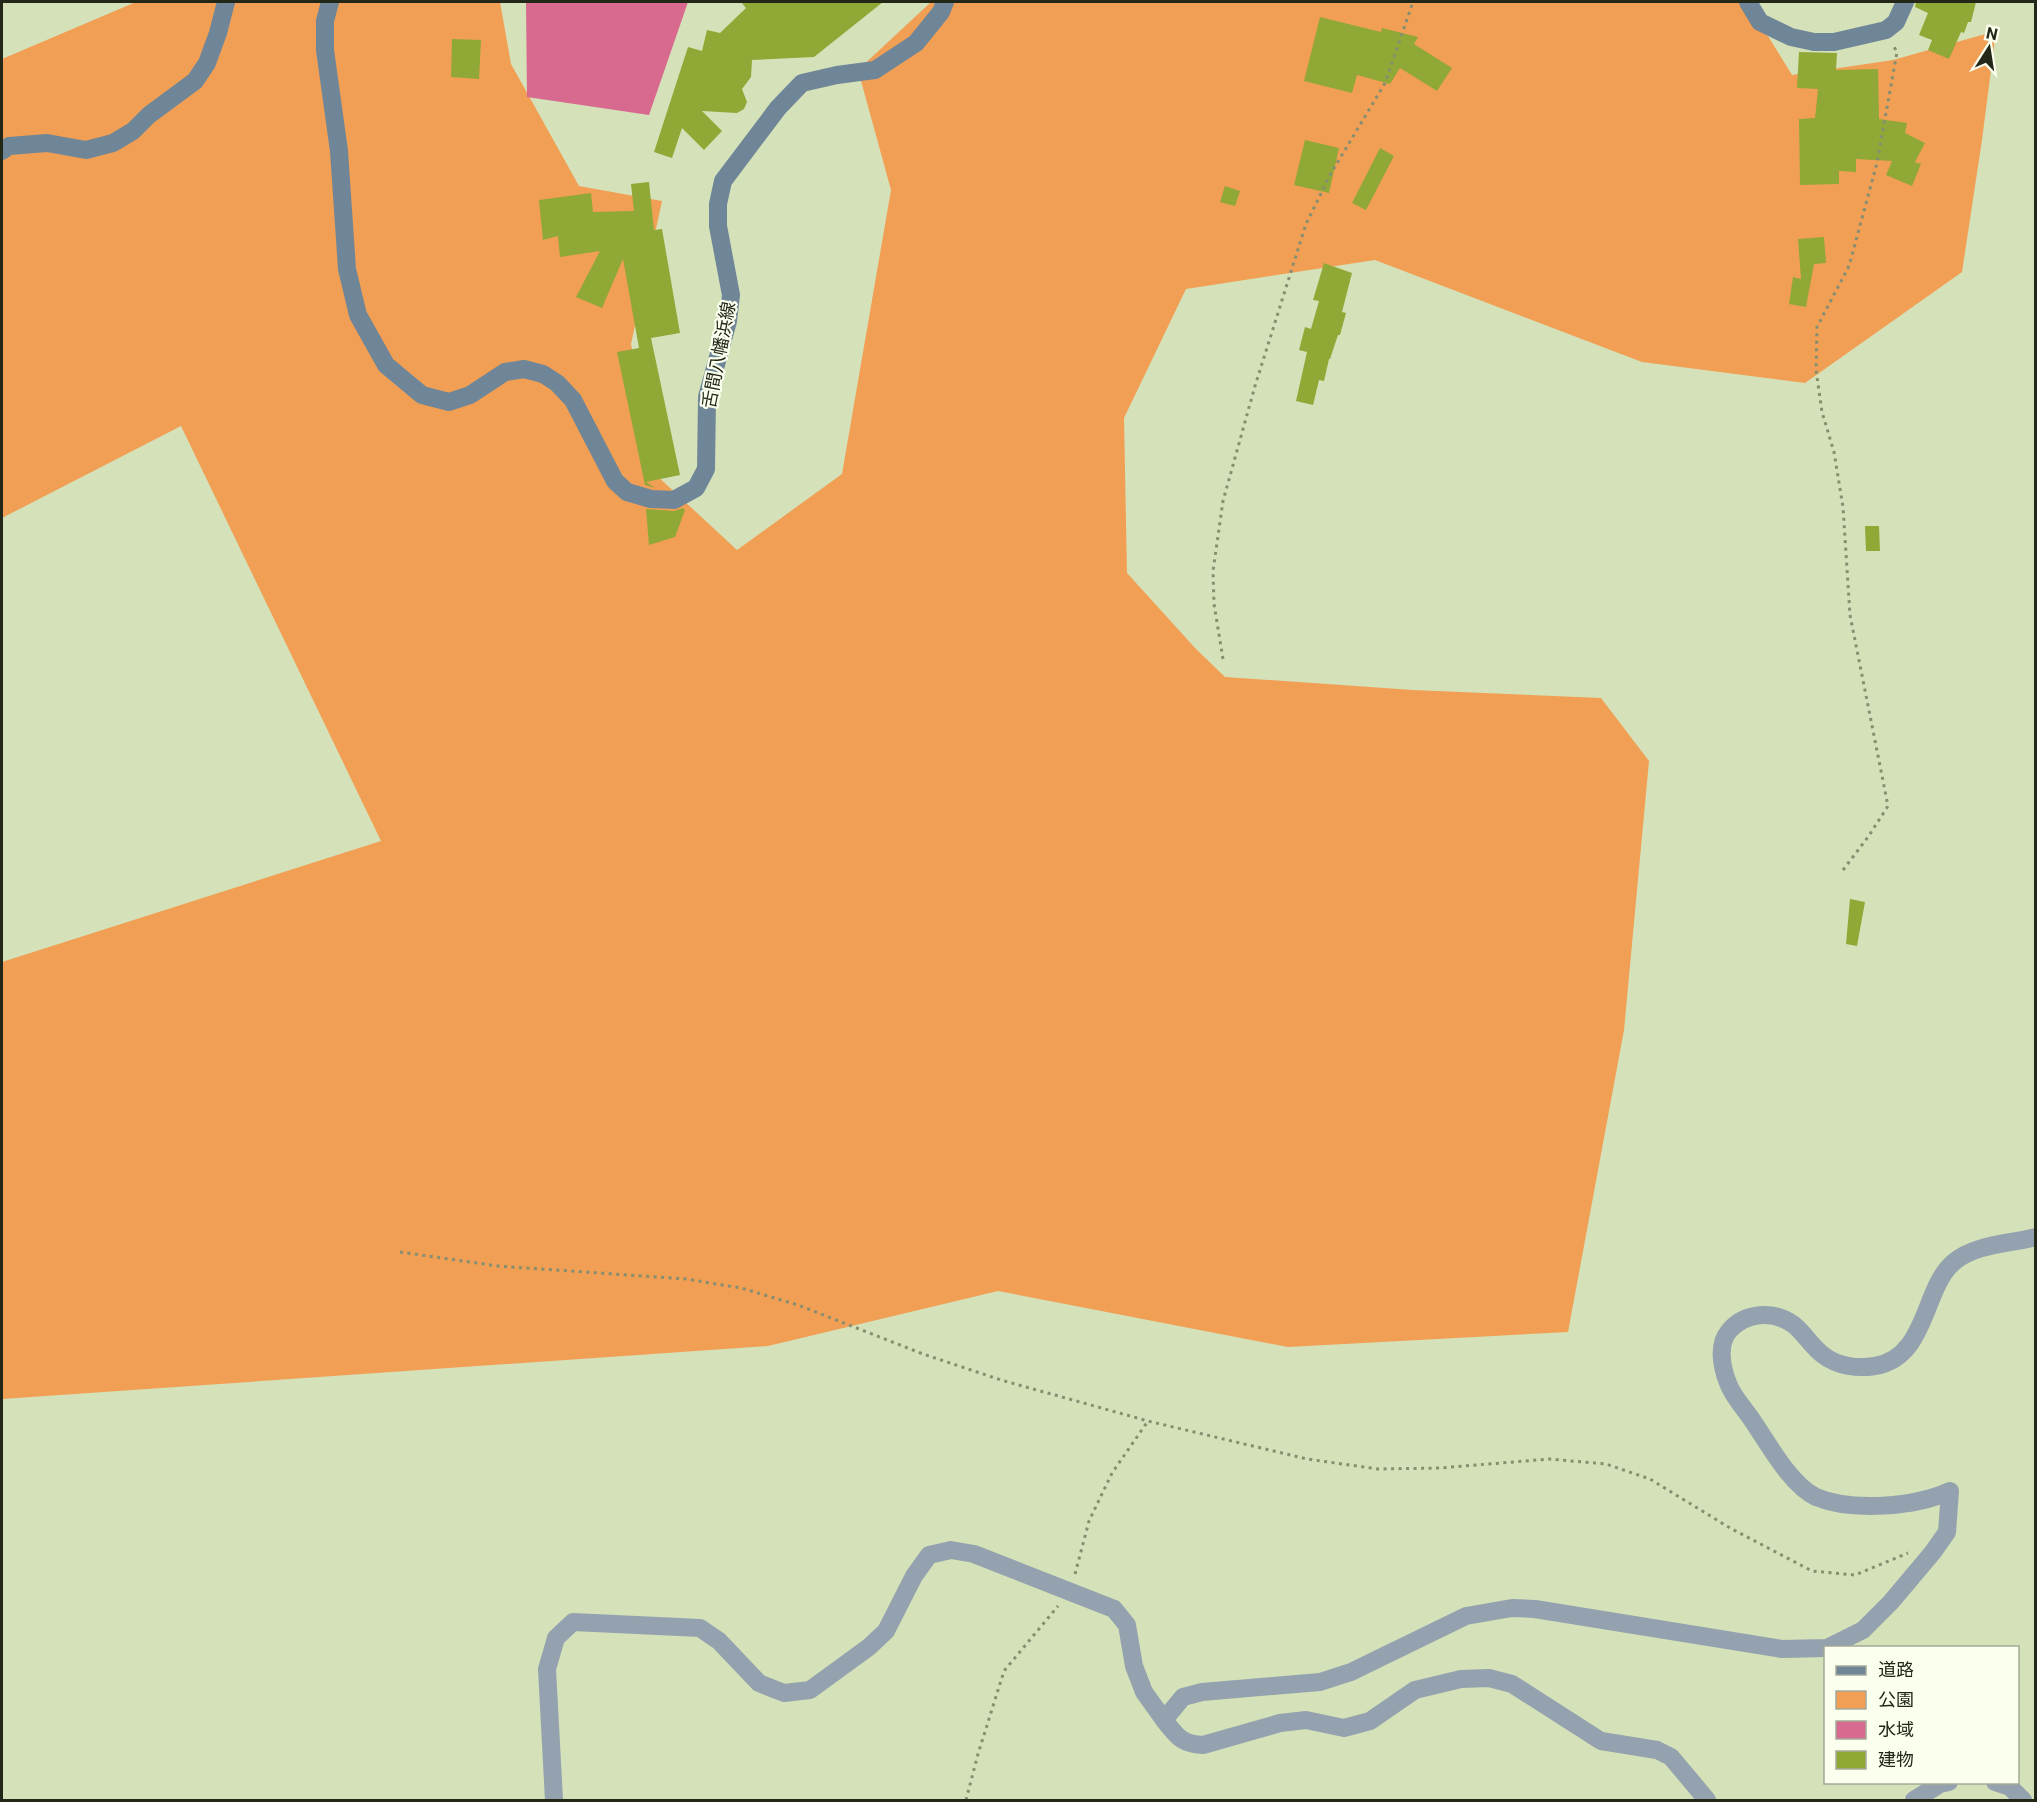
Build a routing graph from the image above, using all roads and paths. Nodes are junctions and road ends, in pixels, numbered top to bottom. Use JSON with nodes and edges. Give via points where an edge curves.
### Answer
{"nodes":[{"id":1,"x":226,"y":2,"type":"edge"},
{"id":2,"x":330,"y":2,"type":"edge"},
{"id":3,"x":945,"y":2,"type":"edge"},
{"id":4,"x":1413,"y":2,"type":"edge"},
{"id":5,"x":1749,"y":2,"type":"edge"},
{"id":6,"x":1905,"y":2,"type":"edge"},
{"id":7,"x":1886,"y":30,"type":"junction"},
{"id":8,"x":2,"y":151,"type":"edge"},
{"id":9,"x":1223,"y":659,"type":"dead end"},
{"id":10,"x":1843,"y":870,"type":"dead end"},
{"id":11,"x":2036,"y":1236,"type":"edge"},
{"id":12,"x":400,"y":1252,"type":"dead end"},
{"id":13,"x":1148,"y":1421,"type":"junction"},
{"id":14,"x":1933,"y":1552,"type":"junction"},
{"id":15,"x":1069,"y":1593,"type":"junction"},
{"id":16,"x":1830,"y":1646,"type":"edge"},
{"id":17,"x":1824,"y":1648,"type":"edge"},
{"id":18,"x":1164,"y":1720,"type":"junction"},
{"id":19,"x":1940,"y":1784,"type":"edge"},
{"id":20,"x":2001,"y":1784,"type":"edge"},
{"id":21,"x":554,"y":1800,"type":"edge"},
{"id":22,"x":966,"y":1800,"type":"edge"},
{"id":23,"x":1707,"y":1800,"type":"edge"},
{"id":24,"x":1914,"y":1800,"type":"edge"},
{"id":25,"x":2023,"y":1800,"type":"edge"}],
"edges":[{"from":1,"to":8,"type":"main road","via":[[219,33],[195,81],[133,131],[112,143],[86,150],[47,143],[9,146]]},
{"from":2,"to":3,"type":"main road","name":"舌間八幡浜線","via":[[325,21],[325,50],[339,151],[347,269],[358,315],[386,365],[422,395],[449,402],[470,395],[505,372],[524,369],[543,374],[573,400],[615,481],[627,492],[651,500],[674,500],[696,488],[706,469],[707,397],[728,321],[731,295],[718,226],[723,181],[802,83],[875,70],[916,43]]},
{"from":4,"to":9,"type":"path","via":[[1385,83],[1330,175],[1306,224],[1249,409],[1223,501],[1213,571]]},
{"from":5,"to":7,"type":"main road","via":[[1761,22],[1791,37],[1814,42],[1834,42]]},
{"from":6,"to":7,"type":"main road","via":[[1896,22]]},
{"from":7,"to":10,"type":"path","via":[[1897,52],[1877,163],[1849,266],[1817,327],[1816,370],[1843,507],[1850,615],[1888,806]]},
{"from":11,"to":14,"type":"street","via":[[1986,1247],[1953,1262],[1941,1278],[1912,1341],[1881,1365],[1845,1366],[1823,1355],[1794,1325],[1774,1316],[1753,1315],[1727,1333],[1722,1365],[1728,1386],[1799,1485],[1816,1497],[1853,1505],[1916,1503],[1950,1491],[1947,1532]]},
{"from":12,"to":13,"type":"path","via":[[498,1266],[686,1279],[741,1288],[1001,1380]]},
{"from":13,"to":14,"type":"path","via":[[1307,1459],[1378,1469],[1549,1459],[1606,1464],[1650,1479],[1730,1528],[1812,1571],[1855,1575],[1914,1551]]},
{"from":13,"to":15,"type":"path","via":[[1112,1473],[1089,1521]]},
{"from":14,"to":16,"type":"street","via":[[1863,1630]]},
{"from":15,"to":18,"type":"street","via":[[1114,1609],[1127,1625],[1134,1666],[1144,1692]]},
{"from":15,"to":21,"type":"street","via":[[974,1554],[951,1550],[929,1555],[886,1631],[810,1690],[784,1693],[759,1683],[719,1641],[700,1628],[573,1622],[556,1638],[547,1669]]},
{"from":15,"to":22,"type":"path","via":[[1004,1671]]},
{"from":17,"to":18,"type":"street","via":[[1782,1649],[1512,1608],[1466,1616],[1351,1672],[1320,1682],[1183,1697]]},
{"from":18,"to":23,"type":"street","via":[[1181,1740],[1197,1745],[1280,1723],[1306,1720],[1344,1728],[1370,1721],[1415,1690],[1461,1679],[1489,1678],[1512,1684],[1601,1741],[1657,1750],[1671,1757]]},
{"from":19,"to":24,"type":"street"},
{"from":20,"to":25,"type":"street"}]}
